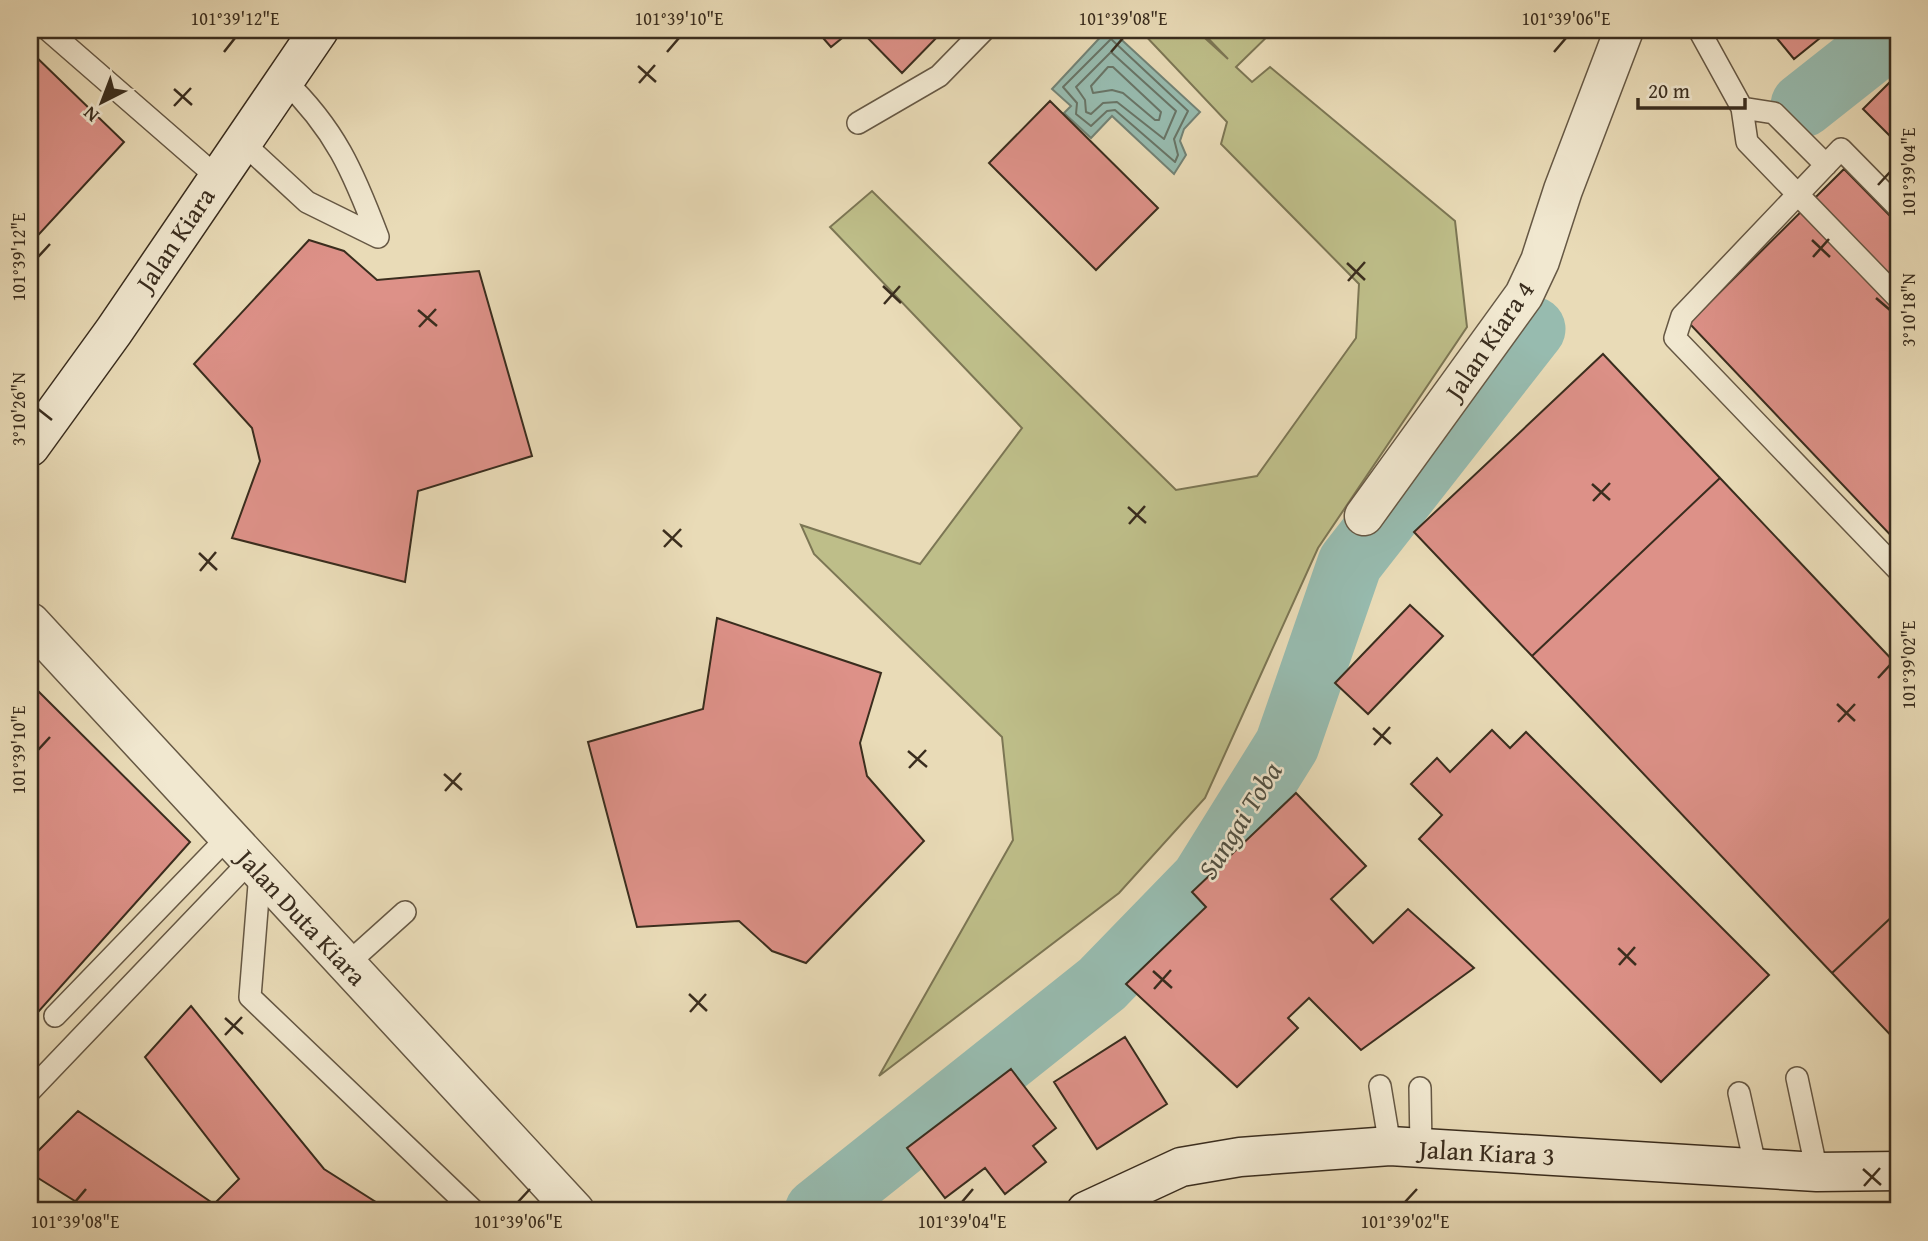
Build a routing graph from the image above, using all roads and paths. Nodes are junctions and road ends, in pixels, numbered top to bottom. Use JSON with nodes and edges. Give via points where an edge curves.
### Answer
{"nodes":[{"id":1,"x":48,"y":30,"type":"edge"},
{"id":2,"x":319,"y":30,"type":"edge"},
{"id":3,"x":984,"y":30,"type":"edge"},
{"id":4,"x":1625,"y":30,"type":"edge"},
{"id":5,"x":1699,"y":30,"type":"edge"},
{"id":6,"x":284,"y":80,"type":"junction"},
{"id":7,"x":1742,"y":108,"type":"junction"},
{"id":8,"x":858,"y":123,"type":"dead end"},
{"id":9,"x":242,"y":142,"type":"junction"},
{"id":10,"x":1826,"y":165,"type":"junction"},
{"id":11,"x":218,"y":177,"type":"junction"},
{"id":12,"x":1797,"y":195,"type":"junction"},
{"id":13,"x":1898,"y":207,"type":"edge"},
{"id":14,"x":1898,"y":298,"type":"edge"},
{"id":15,"x":30,"y":447,"type":"edge"},
{"id":16,"x":1364,"y":516,"type":"dead end"},
{"id":17,"x":1898,"y":570,"type":"edge"},
{"id":18,"x":30,"y":622,"type":"edge"},
{"id":19,"x":246,"y":857,"type":"junction"},
{"id":20,"x":405,"y":912,"type":"dead end"},
{"id":21,"x":346,"y":965,"type":"junction"},
{"id":22,"x":55,"y":1016,"type":"dead end"},
{"id":23,"x":1797,"y":1078,"type":"dead end"},
{"id":24,"x":1380,"y":1086,"type":"dead end"},
{"id":25,"x":1420,"y":1088,"type":"dead end"},
{"id":26,"x":30,"y":1091,"type":"edge"},
{"id":27,"x":1739,"y":1093,"type":"dead end"},
{"id":28,"x":1406,"y":1147,"type":"junction"},
{"id":29,"x":1756,"y":1168,"type":"junction"},
{"id":30,"x":1898,"y":1171,"type":"edge"},
{"id":31,"x":1817,"y":1172,"type":"junction"},
{"id":32,"x":474,"y":1211,"type":"edge"},
{"id":33,"x":575,"y":1211,"type":"edge"},
{"id":34,"x":1086,"y":1211,"type":"edge"}],
"edges":[{"from":1,"to":11,"type":"lane"},
{"from":2,"to":6,"type":"street","name":"Jalan Kiara"},
{"from":3,"to":8,"type":"lane","via":[[939,76]]},
{"from":4,"to":16,"type":"street","name":"Jalan Kiara 4","via":[[1524,295]]},
{"from":5,"to":7,"type":"lane"},
{"from":6,"to":9,"type":"street","name":"Jalan Kiara"},
{"from":6,"to":9,"type":"lane","via":[[315,110],[353,171],[378,237],[307,202]]},
{"from":7,"to":10,"type":"lane","via":[[1774,113]]},
{"from":7,"to":12,"type":"lane","via":[[1747,142]]},
{"from":9,"to":11,"type":"street","name":"Jalan Kiara"},
{"from":10,"to":12,"type":"lane"},
{"from":10,"to":13,"type":"lane","via":[[1841,149]]},
{"from":11,"to":15,"type":"street","name":"Jalan Kiara"},
{"from":12,"to":14,"type":"lane"},
{"from":12,"to":17,"type":"lane","via":[[1682,316],[1675,338]]},
{"from":18,"to":19,"type":"street","name":"Jalan Duta Kiara"},
{"from":19,"to":21,"type":"street","name":"Jalan Duta Kiara"},
{"from":19,"to":22,"type":"lane"},
{"from":19,"to":26,"type":"lane"},
{"from":19,"to":32,"type":"lane","via":[[250,997]]},
{"from":20,"to":21,"type":"lane"},
{"from":21,"to":33,"type":"street","name":"Jalan Duta Kiara"},
{"from":23,"to":31,"type":"lane"},
{"from":24,"to":28,"type":"lane"},
{"from":25,"to":28,"type":"lane"},
{"from":27,"to":29,"type":"lane"},
{"from":28,"to":29,"type":"street","name":"Jalan Kiara 3"},
{"from":28,"to":34,"type":"street","name":"Jalan Kiara 3","via":[[1240,1157],[1181,1167]]},
{"from":29,"to":31,"type":"street","name":"Jalan Kiara 3"},
{"from":30,"to":31,"type":"street","name":"Jalan Kiara 3"}]}
